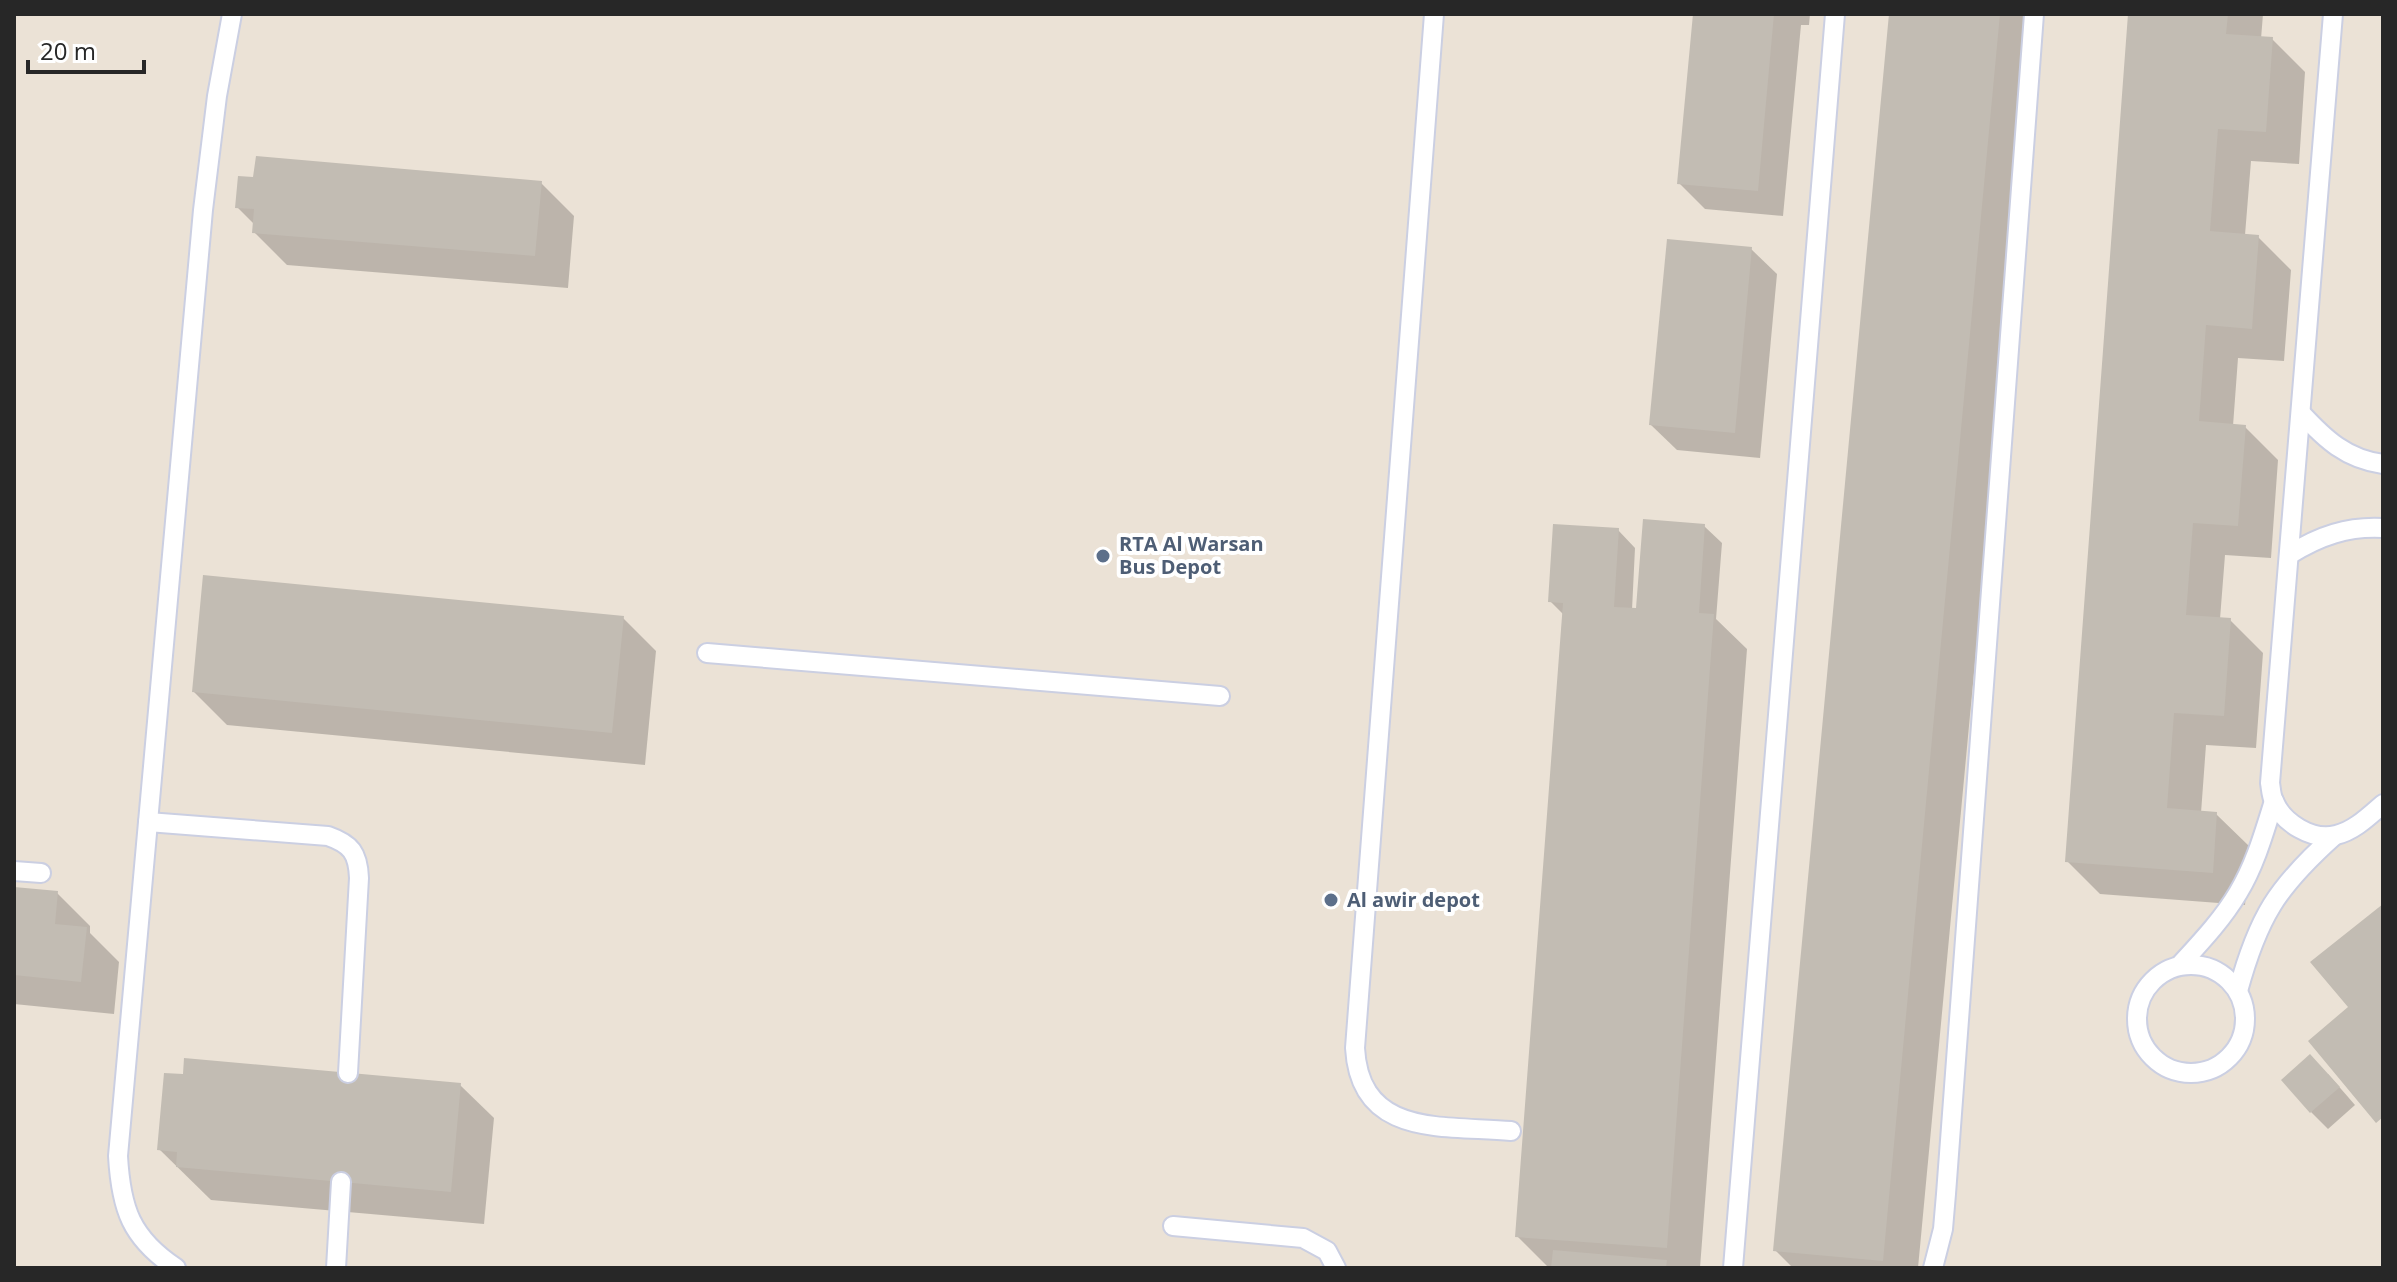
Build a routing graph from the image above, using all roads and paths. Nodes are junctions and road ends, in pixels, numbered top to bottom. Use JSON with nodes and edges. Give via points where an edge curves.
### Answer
{"nodes":[{"id":1,"x":232,"y":14,"type":"edge"},
{"id":2,"x":1434,"y":14,"type":"edge"},
{"id":3,"x":1835,"y":14,"type":"edge"},
{"id":4,"x":2034,"y":14,"type":"edge"},
{"id":5,"x":2333,"y":14,"type":"edge"},
{"id":6,"x":2301,"y":413,"type":"junction"},
{"id":7,"x":2383,"y":464,"type":"edge"},
{"id":8,"x":2383,"y":528,"type":"edge"},
{"id":9,"x":2289,"y":555,"type":"junction"},
{"id":10,"x":707,"y":653,"type":"dead end"},
{"id":11,"x":1220,"y":696,"type":"dead end"},
{"id":12,"x":2274,"y":801,"type":"junction"},
{"id":13,"x":2383,"y":804,"type":"edge"},
{"id":14,"x":148,"y":822,"type":"junction"},
{"id":15,"x":2334,"y":836,"type":"junction"},
{"id":16,"x":14,"y":871,"type":"edge"},
{"id":17,"x":41,"y":873,"type":"dead end"},
{"id":18,"x":2179,"y":966,"type":"junction"},
{"id":19,"x":2238,"y":991,"type":"junction"},
{"id":20,"x":348,"y":1073,"type":"dead end"},
{"id":21,"x":1511,"y":1131,"type":"dead end"},
{"id":22,"x":341,"y":1182,"type":"dead end"},
{"id":23,"x":1173,"y":1226,"type":"dead end"},
{"id":24,"x":176,"y":1268,"type":"edge"},
{"id":25,"x":336,"y":1268,"type":"edge"},
{"id":26,"x":1336,"y":1268,"type":"edge"},
{"id":27,"x":1733,"y":1268,"type":"edge"},
{"id":28,"x":1933,"y":1268,"type":"edge"}],
"edges":[{"from":1,"to":14,"type":"lane","via":[[203,210]]},
{"from":2,"to":21,"type":"lane","via":[[1356,1069],[1370,1098],[1395,1117]]},
{"from":3,"to":27,"type":"lane"},
{"from":4,"to":28,"type":"lane","via":[[1946,1194]]},
{"from":5,"to":6,"type":"lane"},
{"from":6,"to":7,"type":"lane","via":[[2329,443]]},
{"from":6,"to":9,"type":"lane"},
{"from":8,"to":9,"type":"lane","via":[[2341,530],[2313,539]]},
{"from":9,"to":12,"type":"lane","via":[[2270,783]]},
{"from":10,"to":11,"type":"lane"},
{"from":12,"to":15,"type":"lane","via":[[2288,822],[2309,834]]},
{"from":12,"to":18,"type":"lane","via":[[2238,893]]},
{"from":13,"to":15,"type":"lane"},
{"from":14,"to":20,"type":"lane","via":[[328,836],[347,842],[358,858],[359,878]]},
{"from":14,"to":24,"type":"lane","via":[[118,1156],[120,1192],[133,1226],[155,1254]]},
{"from":15,"to":19,"type":"lane","via":[[2270,905],[2250,946]]},
{"from":16,"to":17,"type":"lane"},
{"from":18,"to":19,"type":"lane","via":[[2202,966],[2223,975]]},
{"from":18,"to":19,"type":"lane","via":[[2157,977],[2142,996],[2136,1020],[2142,1044],[2158,1064],[2182,1073],[2207,1072],[2228,1060],[2242,1039],[2246,1014]]},
{"from":22,"to":25,"type":"lane"},
{"from":23,"to":26,"type":"lane","via":[[1303,1238],[1327,1251]]}]}
